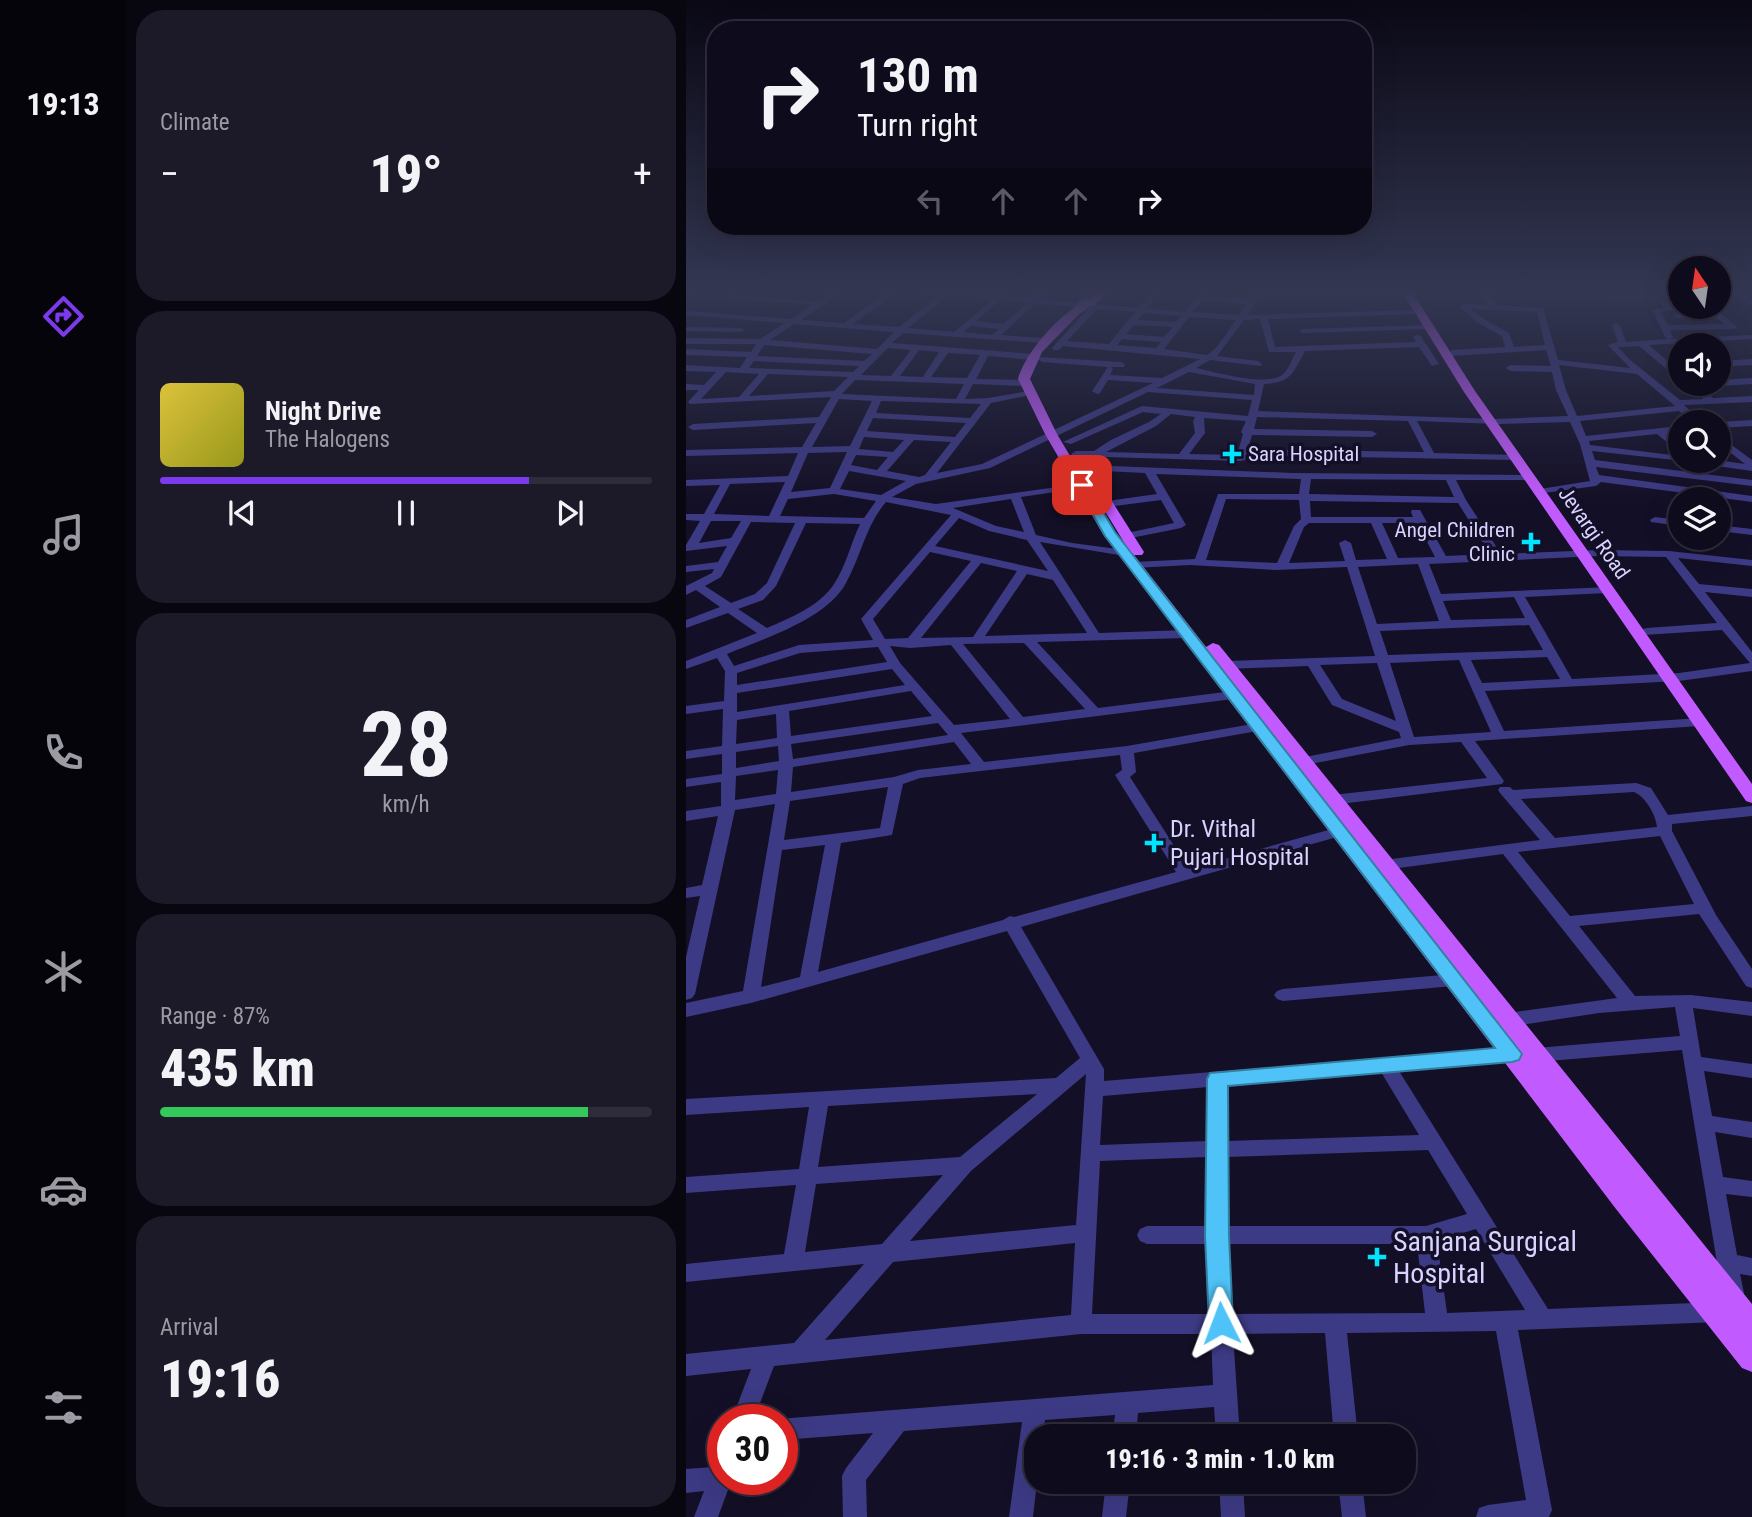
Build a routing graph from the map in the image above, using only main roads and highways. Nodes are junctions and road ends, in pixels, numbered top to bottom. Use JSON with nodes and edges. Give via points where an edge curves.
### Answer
{"nodes":[{"id":1,"x":1033,"y":361,"type":"edge"},
{"id":2,"x":1037,"y":361,"type":"edge"},
{"id":3,"x":1452,"y":361,"type":"edge"},
{"id":4,"x":1457,"y":361,"type":"edge"},
{"id":5,"x":1495,"y":421,"type":"junction"},
{"id":6,"x":1074,"y":452,"type":"junction"},
{"id":7,"x":1544,"y":491,"type":"junction"},
{"id":8,"x":1588,"y":553,"type":"junction"},
{"id":9,"x":1133,"y":554,"type":"junction"},
{"id":10,"x":1673,"y":677,"type":"junction"},
{"id":11,"x":1294,"y":763,"type":"junction"},
{"id":12,"x":1752,"y":780,"type":"edge"},
{"id":13,"x":1752,"y":797,"type":"edge"},
{"id":14,"x":1725,"y":1309,"type":"junction"},
{"id":15,"x":1752,"y":1325,"type":"edge"},
{"id":16,"x":1752,"y":1359,"type":"edge"}],
"edges":[{"from":1,"to":6,"type":"main road","via":[[1024,372],[1027,388]]},
{"from":2,"to":6,"type":"main road","via":[[1034,381]]},
{"from":3,"to":5,"type":"main road","name":"Jevargi Road"},
{"from":4,"to":5,"type":"main road"},
{"from":5,"to":7,"type":"main road"},
{"from":5,"to":7,"type":"main road","name":"Jevargi Road","via":[[1515,457]]},
{"from":6,"to":9,"type":"main road"},
{"from":6,"to":9,"type":"main road","via":[[1110,534]]},
{"from":7,"to":8,"type":"main road","name":"Jevargi Road"},
{"from":8,"to":10,"type":"main road","via":[[1647,632]]},
{"from":8,"to":10,"type":"main road","name":"Jevargi Road","via":[[1607,589]]},
{"from":9,"to":11,"type":"main road","via":[[1226,665]]},
{"from":9,"to":11,"type":"main road","via":[[1233,695]]},
{"from":10,"to":12,"type":"main road"},
{"from":10,"to":13,"type":"main road","name":"Jevargi Road"},
{"from":11,"to":14,"type":"main road","via":[[1339,832],[1512,1054]]},
{"from":11,"to":14,"type":"main road","via":[[1332,800],[1536,1055]]},
{"from":14,"to":15,"type":"main road"},
{"from":14,"to":16,"type":"main road"}]}
